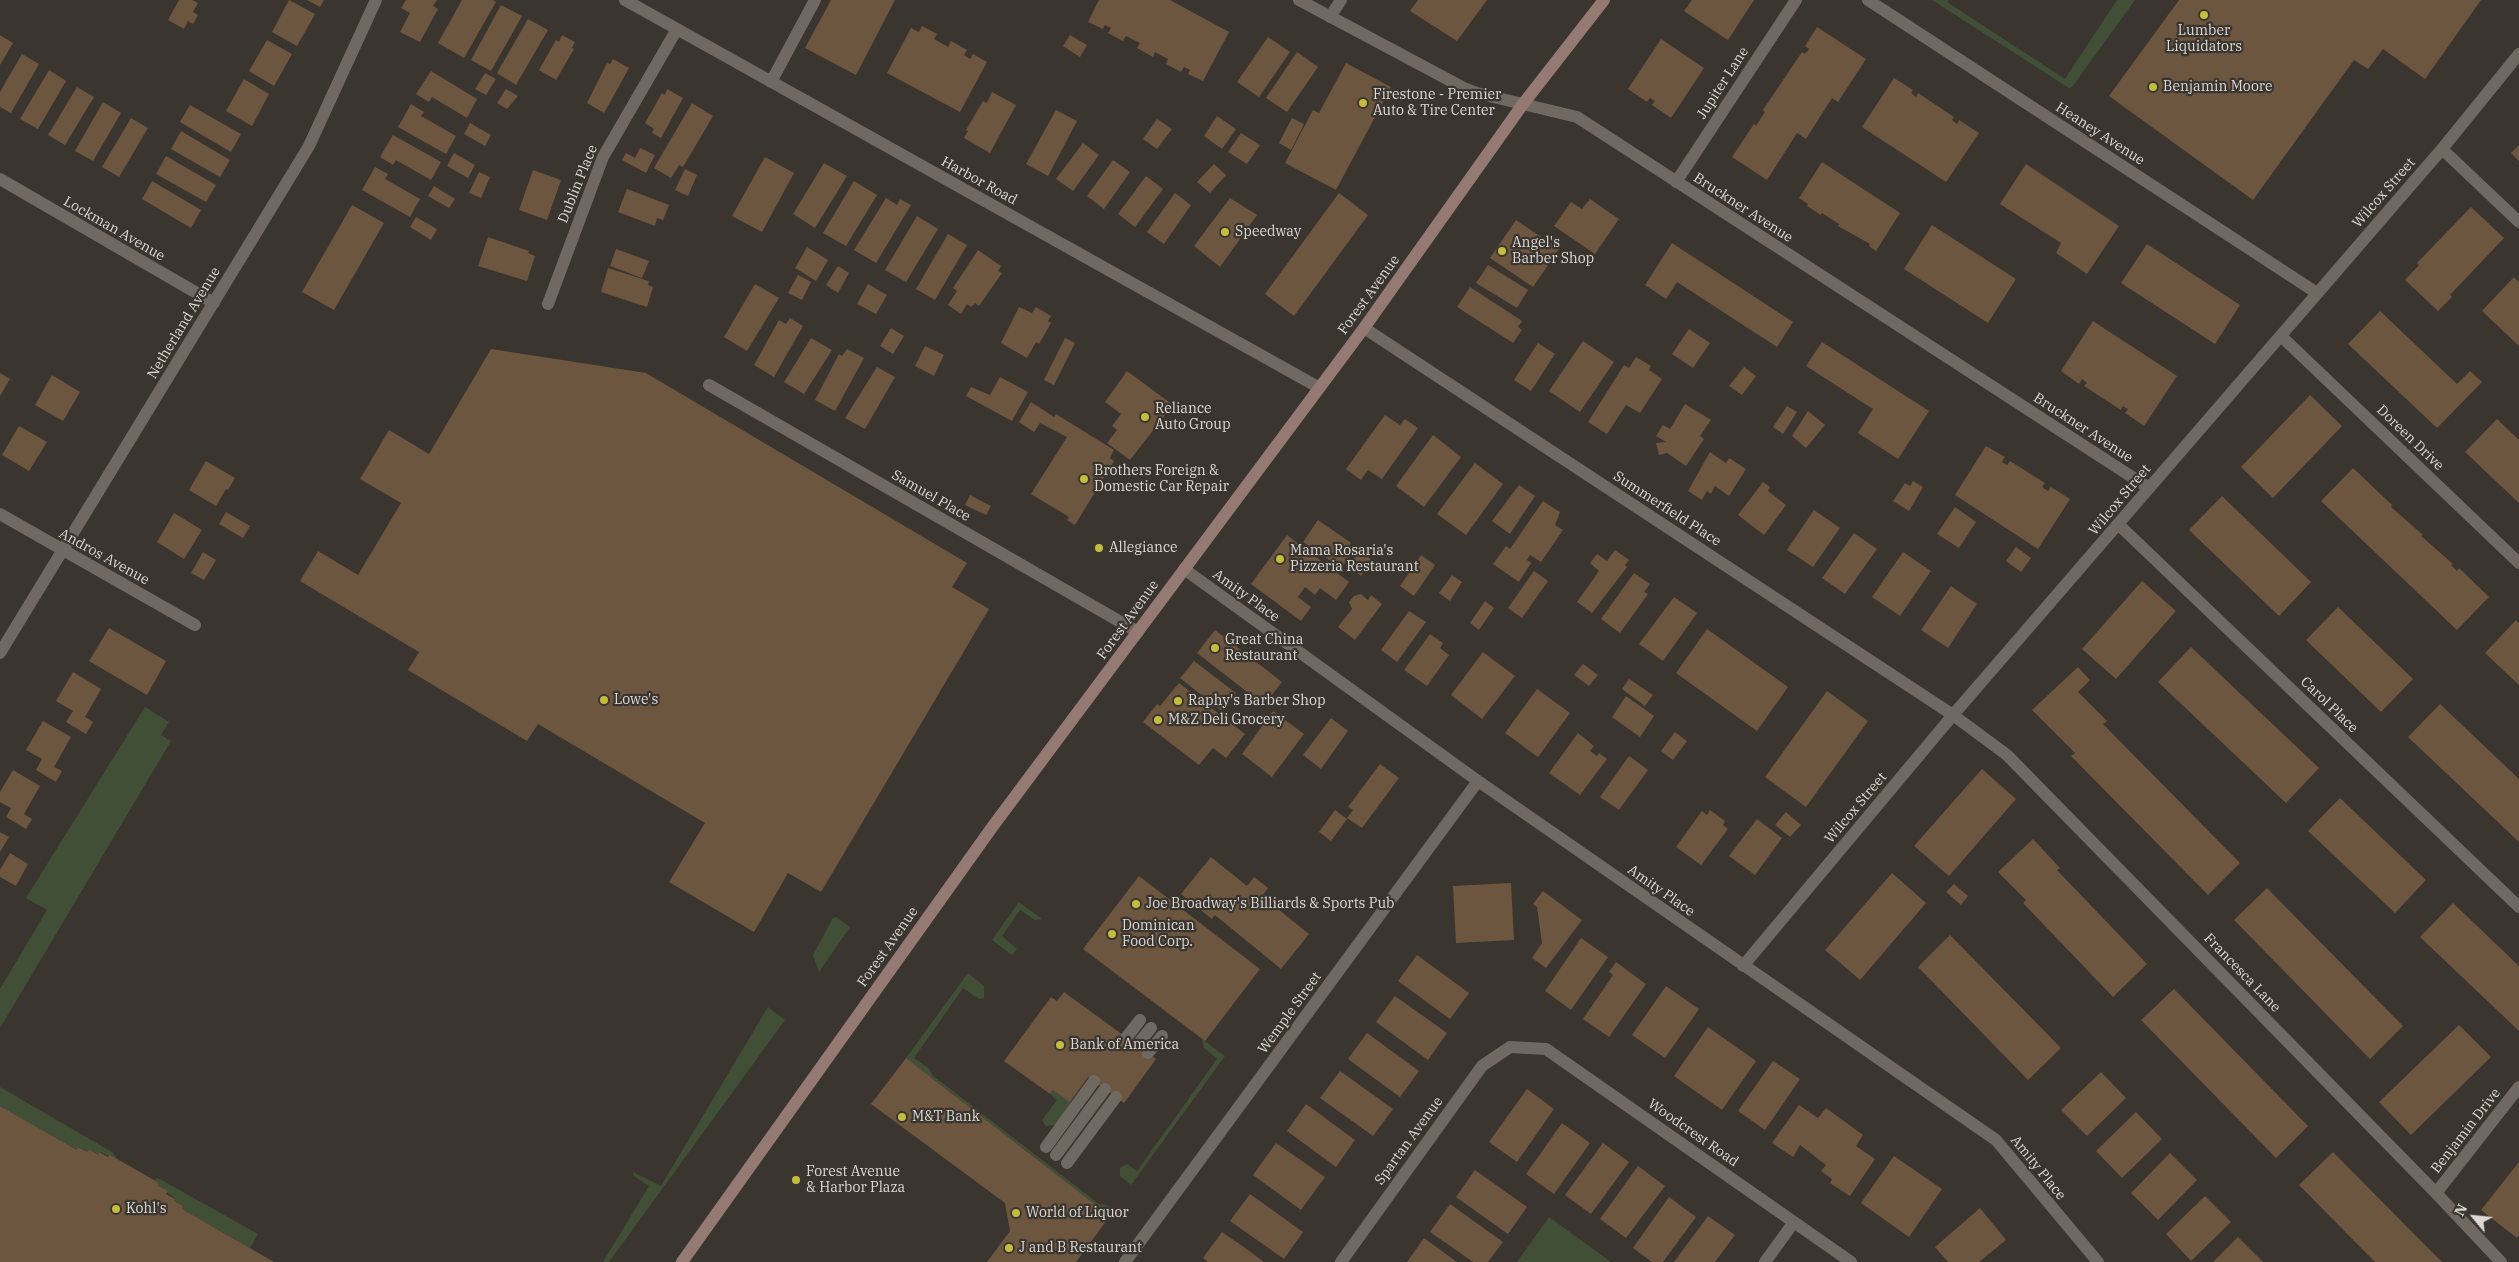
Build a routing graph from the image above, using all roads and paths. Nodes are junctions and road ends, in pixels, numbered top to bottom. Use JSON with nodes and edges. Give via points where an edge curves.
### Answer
{"nodes":[{"id":1,"x":376,"y":0,"type":"edge"},
{"id":2,"x":625,"y":0,"type":"edge"},
{"id":3,"x":815,"y":0,"type":"edge"},
{"id":4,"x":1299,"y":0,"type":"edge"},
{"id":5,"x":1341,"y":0,"type":"edge"},
{"id":6,"x":1604,"y":0,"type":"edge"},
{"id":7,"x":1796,"y":0,"type":"edge"},
{"id":8,"x":1868,"y":0,"type":"edge"},
{"id":9,"x":1330,"y":16,"type":"junction"},
{"id":10,"x":677,"y":29,"type":"junction"},
{"id":11,"x":2519,"y":54,"type":"edge"},
{"id":12,"x":771,"y":82,"type":"junction"},
{"id":13,"x":1522,"y":104,"type":"junction"},
{"id":14,"x":2442,"y":150,"type":"junction"},
{"id":15,"x":0,"y":180,"type":"edge"},
{"id":16,"x":1676,"y":182,"type":"junction"},
{"id":17,"x":2519,"y":222,"type":"edge"},
{"id":18,"x":2317,"y":293,"type":"junction"},
{"id":19,"x":214,"y":304,"type":"junction"},
{"id":20,"x":548,"y":304,"type":"dead end"},
{"id":21,"x":1364,"y":328,"type":"junction"},
{"id":22,"x":2281,"y":336,"type":"junction"},
{"id":23,"x":709,"y":385,"type":"dead end"},
{"id":24,"x":1318,"y":387,"type":"junction"},
{"id":25,"x":2149,"y":488,"type":"junction"},
{"id":26,"x":0,"y":514,"type":"edge"},
{"id":27,"x":2119,"y":525,"type":"junction"},
{"id":28,"x":62,"y":551,"type":"junction"},
{"id":29,"x":2519,"y":563,"type":"edge"},
{"id":30,"x":1184,"y":569,"type":"junction"},
{"id":31,"x":195,"y":625,"type":"dead end"},
{"id":32,"x":1138,"y":632,"type":"junction"},
{"id":33,"x":0,"y":653,"type":"edge"},
{"id":34,"x":1953,"y":715,"type":"junction"},
{"id":35,"x":1478,"y":781,"type":"junction"},
{"id":36,"x":2519,"y":907,"type":"edge"},
{"id":37,"x":1743,"y":966,"type":"junction"},
{"id":38,"x":1162,"y":1036,"type":"dead end"},
{"id":39,"x":1126,"y":1038,"type":"dead end"},
{"id":40,"x":1137,"y":1045,"type":"dead end"},
{"id":41,"x":1510,"y":1047,"type":"joint"},
{"id":42,"x":1148,"y":1053,"type":"dead end"},
{"id":43,"x":1100,"y":1085,"type":"dead end"},
{"id":44,"x":2519,"y":1087,"type":"edge"},
{"id":45,"x":1116,"y":1097,"type":"dead end"},
{"id":46,"x":1051,"y":1151,"type":"dead end"},
{"id":47,"x":1067,"y":1163,"type":"dead end"},
{"id":48,"x":2436,"y":1193,"type":"junction"},
{"id":49,"x":1794,"y":1222,"type":"junction"},
{"id":50,"x":682,"y":1262,"type":"edge"},
{"id":51,"x":1125,"y":1262,"type":"edge"},
{"id":52,"x":1341,"y":1262,"type":"edge"},
{"id":53,"x":1765,"y":1262,"type":"edge"},
{"id":54,"x":1851,"y":1262,"type":"edge"},
{"id":55,"x":2098,"y":1262,"type":"edge"},
{"id":56,"x":2501,"y":1262,"type":"edge"}],
"edges":[{"from":1,"to":19,"type":"street","name":"Netherland Avenue","via":[[309,146]]},
{"from":2,"to":10,"type":"street","name":"Harbor Road"},
{"from":3,"to":12,"type":"street"},
{"from":4,"to":9,"type":"street","name":"Bruckner Avenue"},
{"from":5,"to":9,"type":"street"},
{"from":6,"to":13,"type":"main road","name":"Forest Avenue"},
{"from":7,"to":16,"type":"street","name":"Jupiter Lane"},
{"from":8,"to":18,"type":"street","name":"Heaney Avenue"},
{"from":9,"to":13,"type":"street","name":"Bruckner Avenue","via":[[1464,88]]},
{"from":10,"to":12,"type":"street","name":"Harbor Road"},
{"from":10,"to":20,"type":"street","name":"Dublin Place","via":[[603,157]]},
{"from":11,"to":14,"type":"street","name":"Wilcox Street"},
{"from":12,"to":24,"type":"street","name":"Harbor Road"},
{"from":13,"to":16,"type":"street","name":"Bruckner Avenue","via":[[1577,117]]},
{"from":13,"to":21,"type":"main road","name":"Forest Avenue"},
{"from":14,"to":17,"type":"street"},
{"from":14,"to":18,"type":"street","name":"Wilcox Street"},
{"from":15,"to":19,"type":"street","name":"Lockman Avenue"},
{"from":16,"to":25,"type":"street","name":"Bruckner Avenue"},
{"from":18,"to":22,"type":"street","name":"Wilcox Street"},
{"from":19,"to":28,"type":"street","name":"Netherland Avenue"},
{"from":21,"to":24,"type":"main road","name":"Forest Avenue"},
{"from":21,"to":34,"type":"street","name":"Summerfield Place"},
{"from":22,"to":25,"type":"street","name":"Wilcox Street"},
{"from":22,"to":29,"type":"street","name":"Doreen Drive"},
{"from":23,"to":32,"type":"street","name":"Samuel Place"},
{"from":24,"to":30,"type":"main road","name":"Forest Avenue"},
{"from":25,"to":27,"type":"street","name":"Wilcox Street"},
{"from":26,"to":28,"type":"street","name":"Andros Avenue"},
{"from":27,"to":34,"type":"street","name":"Wilcox Street"},
{"from":27,"to":36,"type":"street","name":"Carol Place"},
{"from":28,"to":31,"type":"street","name":"Andros Avenue"},
{"from":28,"to":33,"type":"street","name":"Netherland Avenue"},
{"from":30,"to":32,"type":"main road","name":"Forest Avenue"},
{"from":30,"to":35,"type":"street","name":"Amity Place"},
{"from":32,"to":50,"type":"main road","name":"Forest Avenue","via":[[993,826]]},
{"from":34,"to":37,"type":"street","name":"Wilcox Street"},
{"from":34,"to":48,"type":"street","name":"Francesca Lane","via":[[2007,755]]},
{"from":35,"to":37,"type":"street","name":"Amity Place"},
{"from":35,"to":51,"type":"street","name":"Wemple Street"},
{"from":37,"to":55,"type":"street","name":"Amity Place","via":[[1996,1140]]},
{"from":38,"to":42,"type":"street"},
{"from":39,"to":40,"type":"street","via":[[1145,1024]]},
{"from":41,"to":49,"type":"street","name":"Woodcrest Road","via":[[1546,1049]]},
{"from":41,"to":52,"type":"street","name":"Spartan Avenue","via":[[1482,1066]]},
{"from":43,"to":46,"type":"street"},
{"from":44,"to":48,"type":"street","name":"Benjamin Drive"},
{"from":45,"to":47,"type":"street"},
{"from":48,"to":56,"type":"street","name":"Francesca Lane"},
{"from":49,"to":53,"type":"street"},
{"from":49,"to":54,"type":"street","name":"Woodcrest Road"}]}
